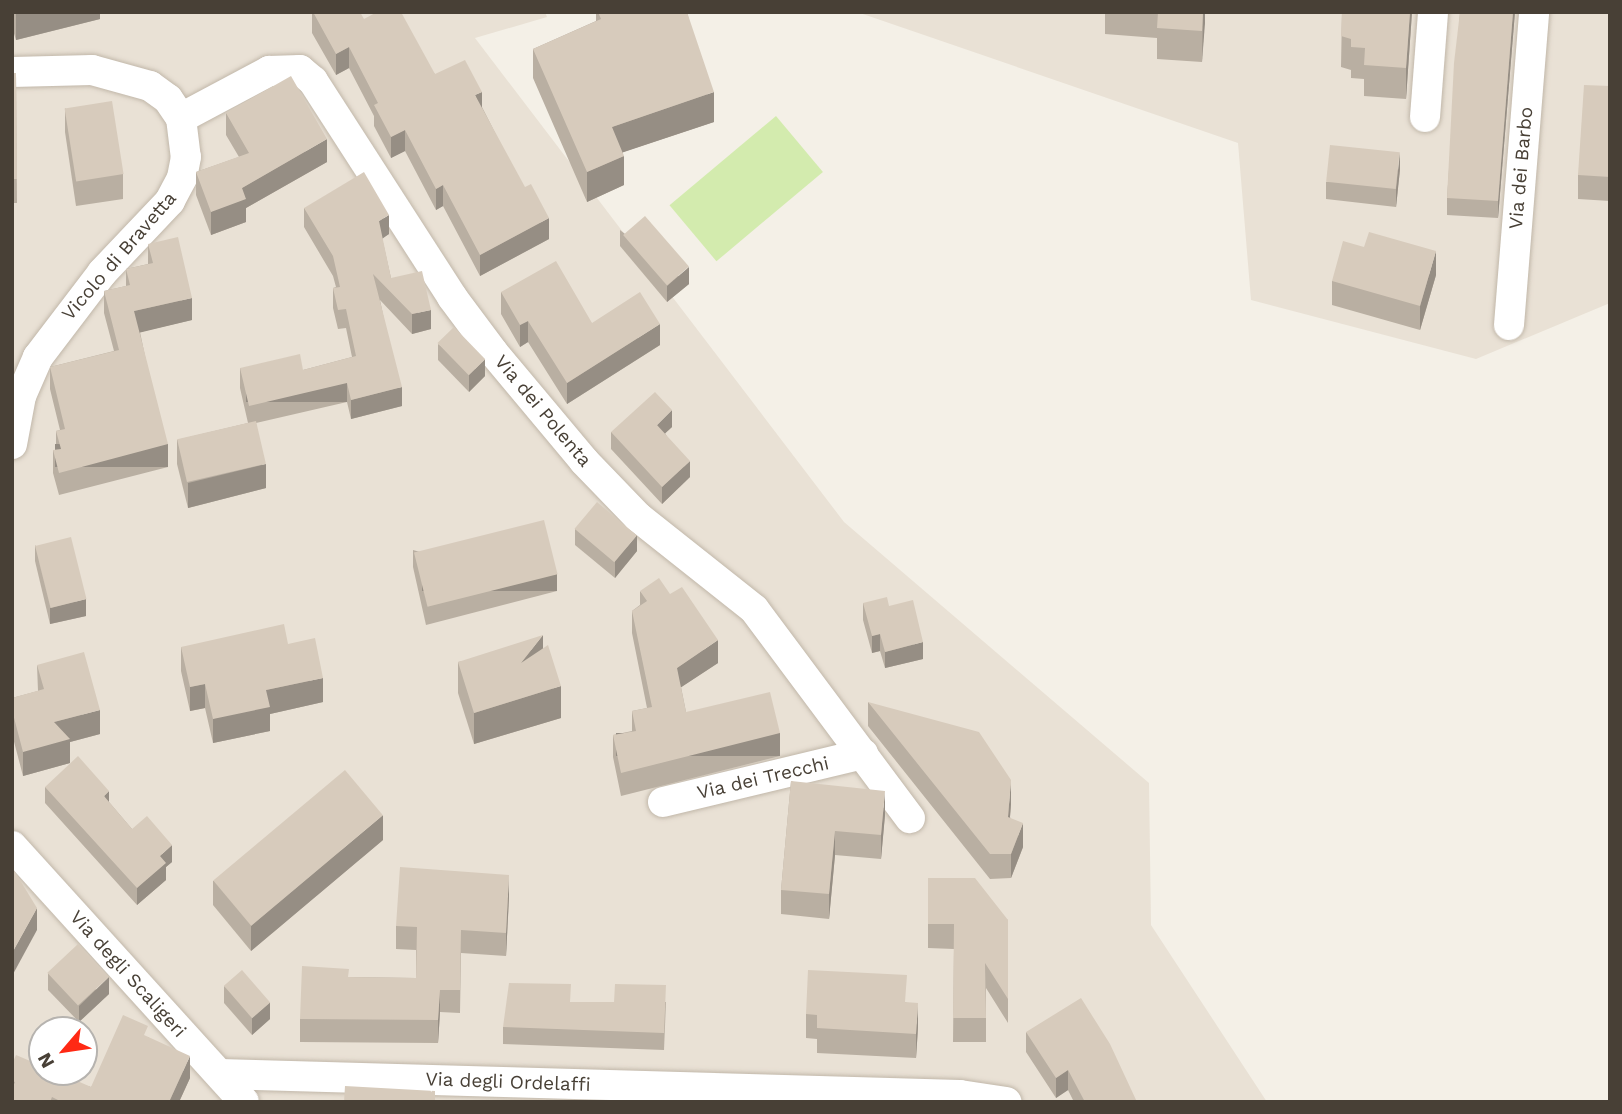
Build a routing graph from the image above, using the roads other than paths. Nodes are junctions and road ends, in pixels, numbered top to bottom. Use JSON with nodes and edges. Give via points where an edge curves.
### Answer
{"nodes":[{"id":1,"x":1433,"y":12,"type":"edge"},
{"id":2,"x":1534,"y":12,"type":"edge"},
{"id":3,"x":12,"y":72,"type":"edge"},
{"id":4,"x":1425,"y":117,"type":"dead end"},
{"id":5,"x":181,"y":118,"type":"junction"},
{"id":6,"x":1509,"y":325,"type":"dead end"},
{"id":7,"x":12,"y":444,"type":"edge"},
{"id":8,"x":863,"y":754,"type":"junction"},
{"id":9,"x":663,"y":802,"type":"dead end"},
{"id":10,"x":910,"y":818,"type":"dead end"},
{"id":11,"x":12,"y":846,"type":"edge"},
{"id":12,"x":219,"y":1074,"type":"junction"},
{"id":13,"x":244,"y":1102,"type":"edge"},
{"id":14,"x":1006,"y":1102,"type":"edge"}],
"edges":[{"from":1,"to":4,"type":"street"},
{"from":2,"to":6,"type":"street","name":"Via dei Barbo"},
{"from":3,"to":5,"type":"street","via":[[92,70],[126,76],[160,92]]},
{"from":5,"to":7,"type":"street","name":"Vicolo di Bravetta","via":[[186,157],[177,189],[102,273],[38,357],[21,396]]},
{"from":5,"to":8,"type":"street","name":"Via dei Polenta","via":[[269,71],[300,70],[313,81],[452,298],[550,421],[661,539],[754,609]]},
{"from":8,"to":9,"type":"street","name":"Via dei Trecchi"},
{"from":8,"to":10,"type":"street","name":"Via dei Polenta"},
{"from":11,"to":12,"type":"street","name":"Via degli Scaligeri"},
{"from":12,"to":13,"type":"street","name":"Via degli Scaligeri"},
{"from":12,"to":14,"type":"street","name":"Via degli Ordelaffi","via":[[961,1095]]}]}
